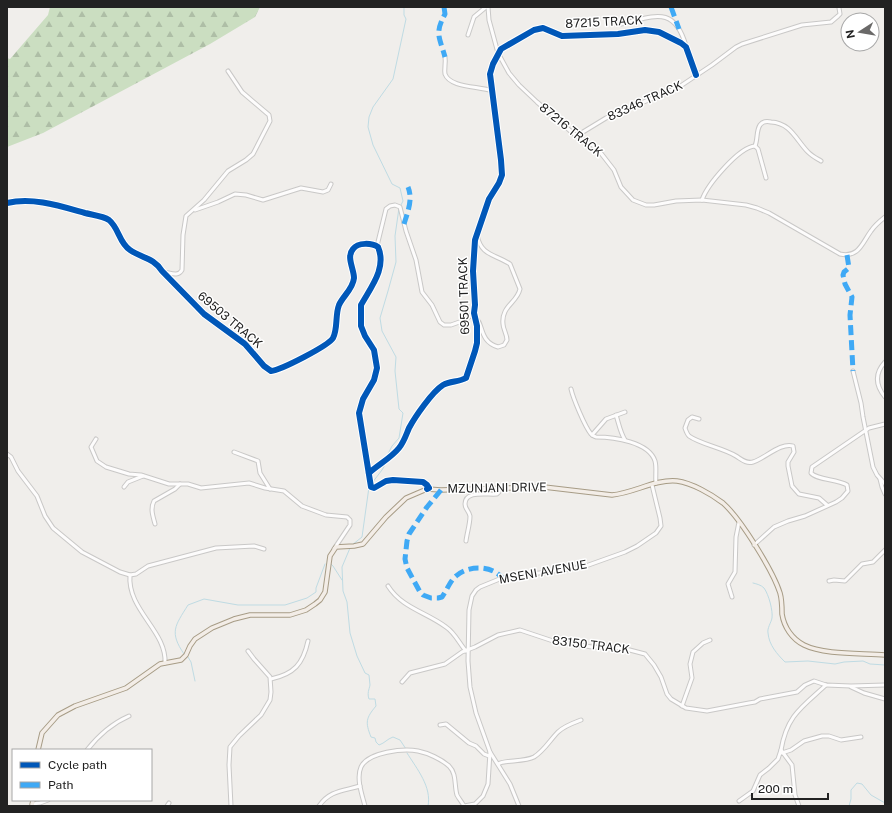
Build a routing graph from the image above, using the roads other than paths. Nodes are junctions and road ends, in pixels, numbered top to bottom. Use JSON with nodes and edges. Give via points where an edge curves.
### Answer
{"nodes":[{"id":1,"x":487,"y":7,"type":"edge"},
{"id":2,"x":840,"y":8,"type":"dead end"},
{"id":3,"x":621,"y":24,"type":"dead end"},
{"id":4,"x":468,"y":35,"type":"dead end"},
{"id":5,"x":686,"y":47,"type":"junction"},
{"id":6,"x":498,"y":53,"type":"junction"},
{"id":7,"x":445,"y":57,"type":"dead end"},
{"id":8,"x":228,"y":71,"type":"dead end"},
{"id":9,"x":696,"y":75,"type":"junction"},
{"id":10,"x":492,"y":91,"type":"junction"},
{"id":11,"x":575,"y":135,"type":"junction"},
{"id":12,"x":755,"y":146,"type":"junction"},
{"id":13,"x":821,"y":161,"type":"dead end"},
{"id":14,"x":766,"y":178,"type":"dead end"},
{"id":15,"x":331,"y":184,"type":"dead end"},
{"id":16,"x":702,"y":200,"type":"junction"},
{"id":17,"x":7,"y":203,"type":"edge"},
{"id":18,"x":194,"y":210,"type":"junction"},
{"id":19,"x":885,"y":217,"type":"edge"},
{"id":20,"x":476,"y":233,"type":"junction"},
{"id":21,"x":377,"y":246,"type":"junction"},
{"id":22,"x":162,"y":271,"type":"junction"},
{"id":23,"x":474,"y":313,"type":"junction"},
{"id":24,"x":474,"y":318,"type":"junction"},
{"id":25,"x":885,"y":362,"type":"edge"},
{"id":26,"x":853,"y":371,"type":"dead end"},
{"id":27,"x":571,"y":388,"type":"dead end"},
{"id":28,"x":885,"y":398,"type":"edge"},
{"id":29,"x":625,"y":412,"type":"dead end"},
{"id":30,"x":616,"y":415,"type":"junction"},
{"id":31,"x":698,"y":419,"type":"dead end"},
{"id":32,"x":864,"y":422,"type":"junction"},
{"id":33,"x":885,"y":424,"type":"edge"},
{"id":34,"x":874,"y":427,"type":"junction"},
{"id":35,"x":865,"y":431,"type":"junction"},
{"id":36,"x":592,"y":435,"type":"junction"},
{"id":37,"x":96,"y":439,"type":"dead end"},
{"id":38,"x":625,"y":440,"type":"junction"},
{"id":39,"x":234,"y":452,"type":"dead end"},
{"id":40,"x":7,"y":454,"type":"edge"},
{"id":41,"x":369,"y":473,"type":"junction"},
{"id":42,"x":143,"y":476,"type":"junction"},
{"id":43,"x":880,"y":479,"type":"junction"},
{"id":44,"x":180,"y":484,"type":"junction"},
{"id":45,"x":654,"y":484,"type":"junction"},
{"id":46,"x":885,"y":484,"type":"edge"},
{"id":47,"x":124,"y":486,"type":"dead end"},
{"id":48,"x":500,"y":488,"type":"junction"},
{"id":49,"x":270,"y":489,"type":"junction"},
{"id":50,"x":427,"y":489,"type":"junction"},
{"id":51,"x":885,"y":494,"type":"edge"},
{"id":52,"x":827,"y":505,"type":"junction"},
{"id":53,"x":739,"y":522,"type":"junction"},
{"id":54,"x":155,"y":524,"type":"dead end"},
{"id":55,"x":466,"y":541,"type":"dead end"},
{"id":56,"x":754,"y":545,"type":"junction"},
{"id":57,"x":264,"y":549,"type":"dead end"},
{"id":58,"x":885,"y":550,"type":"edge"},
{"id":59,"x":333,"y":551,"type":"junction"},
{"id":60,"x":130,"y":575,"type":"junction"},
{"id":61,"x":829,"y":582,"type":"dead end"},
{"id":62,"x":388,"y":586,"type":"dead end"},
{"id":63,"x":732,"y":597,"type":"dead end"},
{"id":64,"x":710,"y":640,"type":"dead end"},
{"id":65,"x":308,"y":641,"type":"dead end"},
{"id":66,"x":467,"y":650,"type":"junction"},
{"id":67,"x":248,"y":651,"type":"dead end"},
{"id":68,"x":885,"y":655,"type":"edge"},
{"id":69,"x":166,"y":663,"type":"junction"},
{"id":70,"x":271,"y":679,"type":"junction"},
{"id":71,"x":402,"y":682,"type":"dead end"},
{"id":72,"x":826,"y":685,"type":"junction"},
{"id":73,"x":885,"y":685,"type":"edge"},
{"id":74,"x":851,"y":686,"type":"junction"},
{"id":75,"x":885,"y":699,"type":"edge"},
{"id":76,"x":682,"y":706,"type":"junction"},
{"id":77,"x":129,"y":716,"type":"dead end"},
{"id":78,"x":581,"y":720,"type":"dead end"},
{"id":79,"x":440,"y":725,"type":"dead end"},
{"id":80,"x":861,"y":737,"type":"dead end"},
{"id":81,"x":38,"y":749,"type":"edge"},
{"id":82,"x":89,"y":749,"type":"edge"},
{"id":83,"x":781,"y":752,"type":"junction"},
{"id":84,"x":489,"y":754,"type":"junction"},
{"id":85,"x":498,"y":764,"type":"junction"},
{"id":86,"x":360,"y":786,"type":"junction"},
{"id":87,"x":43,"y":801,"type":"edge"},
{"id":88,"x":739,"y":801,"type":"dead end"},
{"id":89,"x":32,"y":803,"type":"edge"},
{"id":90,"x":231,"y":806,"type":"edge"},
{"id":91,"x":319,"y":806,"type":"edge"},
{"id":92,"x":366,"y":806,"type":"edge"},
{"id":93,"x":464,"y":806,"type":"edge"},
{"id":94,"x":519,"y":806,"type":"edge"},
{"id":95,"x":799,"y":806,"type":"edge"}],
"edges":[{"from":1,"to":4,"type":"street","via":[[473,18]]},
{"from":1,"to":6,"type":"street","name":"87216 TRACK"},
{"from":2,"to":9,"type":"street","name":"83346 TRACK","via":[[838,16],[831,22],[802,25],[742,44]]},
{"from":3,"to":5,"type":"street","via":[[656,16],[668,18],[683,34]]},
{"from":5,"to":6,"type":"street","name":"87215 TRACK","via":[[677,40],[653,30],[562,36],[547,29],[539,29]]},
{"from":5,"to":9,"type":"street"},
{"from":6,"to":10,"type":"street","name":"69501 TRACK","via":[[490,71]]},
{"from":6,"to":11,"type":"street","name":"87216 TRACK","via":[[519,85]]},
{"from":7,"to":10,"type":"street","via":[[444,71],[450,80]]},
{"from":8,"to":18,"type":"street","via":[[234,83],[269,115],[270,121],[253,154],[228,171]]},
{"from":9,"to":11,"type":"street","name":"83346 TRACK","via":[[674,90],[606,118]]},
{"from":10,"to":20,"type":"street","name":"69501 TRACK","via":[[502,175],[489,199]]},
{"from":11,"to":16,"type":"street","name":"87216 TRACK","via":[[600,152],[614,170],[621,187],[633,200],[654,206],[676,201]]},
{"from":12,"to":13,"type":"street","via":[[761,124],[776,122],[788,128],[814,158]]},
{"from":12,"to":14,"type":"street","via":[[759,151]]},
{"from":12,"to":16,"type":"street","via":[[748,148],[730,162],[707,189]]},
{"from":15,"to":18,"type":"street","via":[[328,190],[323,192],[301,188],[263,200],[235,194]]},
{"from":16,"to":19,"type":"street","name":"87216 TRACK","via":[[746,205],[762,210],[840,254],[847,255],[859,250],[871,230]]},
{"from":17,"to":22,"type":"street","name":"69503 TRACK","via":[[41,202],[109,220],[126,247],[151,260]]},
{"from":18,"to":22,"type":"street","via":[[188,213],[185,220],[181,272],[175,274]]},
{"from":20,"to":23,"type":"street","name":"69501 TRACK","via":[[473,252]]},
{"from":20,"to":24,"type":"street","via":[[481,247],[510,264],[520,289],[504,312],[503,324],[507,340],[503,346],[488,342],[478,320]]},
{"from":21,"to":22,"type":"street","name":"69503 TRACK","via":[[357,245],[351,252],[353,283],[339,306],[331,341],[273,371],[266,368],[245,344],[204,314]]},
{"from":21,"to":23,"type":"street","via":[[385,212],[388,207],[400,207],[416,260],[422,292],[442,324],[455,324]]},
{"from":21,"to":41,"type":"street","via":[[380,253],[380,269],[360,310],[361,326],[374,350],[377,368],[358,413]]},
{"from":23,"to":24,"type":"street","name":"69501 TRACK"},
{"from":24,"to":41,"type":"street","name":"69501 TRACK","via":[[476,343],[466,378],[448,382],[432,394],[401,446]]},
{"from":25,"to":28,"type":"street","via":[[877,378],[879,389]]},
{"from":26,"to":32,"type":"street"},
{"from":27,"to":36,"type":"street"},
{"from":29,"to":30,"type":"street"},
{"from":30,"to":36,"type":"street","via":[[603,422]]},
{"from":30,"to":38,"type":"street"},
{"from":31,"to":52,"type":"street","via":[[689,418],[685,428],[688,435],[746,462],[756,461],[788,445],[793,446],[794,450],[788,462],[792,486],[799,494],[819,498]]},
{"from":32,"to":34,"type":"street"},
{"from":32,"to":35,"type":"street"},
{"from":33,"to":34,"type":"street"},
{"from":34,"to":35,"type":"street"},
{"from":35,"to":43,"type":"street","via":[[874,467]]},
{"from":35,"to":52,"type":"street","via":[[812,467],[811,473],[814,476],[839,481],[848,486],[846,495]]},
{"from":36,"to":38,"type":"street"},
{"from":37,"to":42,"type":"street","via":[[91,450],[101,464]]},
{"from":38,"to":45,"type":"street","via":[[649,451],[655,462]]},
{"from":39,"to":49,"type":"street","via":[[258,461],[260,472]]},
{"from":40,"to":60,"type":"street","via":[[37,496],[53,528],[86,555]]},
{"from":41,"to":50,"type":"street","via":[[372,487],[393,480],[423,482],[428,486]]},
{"from":42,"to":44,"type":"street","via":[[169,484]]},
{"from":42,"to":47,"type":"street"},
{"from":43,"to":46,"type":"street"},
{"from":43,"to":51,"type":"street"},
{"from":44,"to":49,"type":"street","via":[[201,488],[249,483]]},
{"from":44,"to":54,"type":"street","via":[[154,501],[151,509]]},
{"from":45,"to":48,"type":"main road","name":"MZUNJANI DRIVE","via":[[612,495],[556,487]]},
{"from":45,"to":53,"type":"main road","name":"MZUNJANI DRIVE","via":[[677,481],[695,487],[722,503]]},
{"from":45,"to":66,"type":"street","name":"MSENI AVENUE","via":[[661,526],[656,533],[636,546],[583,567],[502,578],[476,590],[469,605]]},
{"from":48,"to":50,"type":"main road","name":"MZUNJANI DRIVE"},
{"from":48,"to":55,"type":"street","via":[[496,494],[472,495],[467,498],[466,509],[470,515]]},
{"from":49,"to":59,"type":"street","via":[[284,491],[302,506],[326,516],[349,518],[350,525]]},
{"from":50,"to":59,"type":"main road","name":"MZUNJANI DRIVE","via":[[406,498],[363,544],[340,546]]},
{"from":52,"to":56,"type":"street","via":[[774,527]]},
{"from":53,"to":56,"type":"main road","name":"MZUNJANI DRIVE"},
{"from":53,"to":63,"type":"street","via":[[735,572],[728,584]]},
{"from":56,"to":68,"type":"main road","name":"MZUNJANI DRIVE","via":[[775,582],[784,620],[796,640],[819,650]]},
{"from":57,"to":60,"type":"street","via":[[254,546],[216,548],[148,566]]},
{"from":58,"to":61,"type":"street","via":[[873,562],[862,564],[845,581]]},
{"from":59,"to":69,"type":"main road","via":[[328,563],[325,592],[315,604],[290,616],[256,614],[234,619],[200,635],[192,642],[181,660]]},
{"from":60,"to":69,"type":"street","via":[[129,583],[137,606],[162,643]]},
{"from":62,"to":66,"type":"street","via":[[405,604],[448,628]]},
{"from":64,"to":76,"type":"street","via":[[693,652],[690,664],[692,678]]},
{"from":65,"to":70,"type":"street","via":[[297,666],[286,675]]},
{"from":66,"to":71,"type":"street","name":"83150 TRACK","via":[[445,664],[410,673]]},
{"from":66,"to":76,"type":"street","name":"83150 TRACK","via":[[498,635],[520,630],[553,641],[592,647],[628,648],[647,656],[661,678],[668,697]]},
{"from":66,"to":84,"type":"street","name":"MSENI AVENUE","via":[[470,687]]},
{"from":67,"to":70,"type":"street"},
{"from":69,"to":81,"type":"main road","via":[[160,664],[126,688],[75,706],[58,715],[42,734]]},
{"from":70,"to":90,"type":"street","via":[[270,700],[265,710],[230,747]]},
{"from":72,"to":74,"type":"street","name":"83150 TRACK"},
{"from":72,"to":76,"type":"street","name":"83150 TRACK","via":[[810,682],[794,692],[707,711]]},
{"from":72,"to":83,"type":"street","via":[[794,715],[784,734]]},
{"from":73,"to":74,"type":"street","name":"83150 TRACK"},
{"from":74,"to":75,"type":"street"},
{"from":77,"to":82,"type":"street","via":[[117,722]]},
{"from":78,"to":85,"type":"street","via":[[558,732],[534,757]]},
{"from":79,"to":84,"type":"street","via":[[446,724],[484,754]]},
{"from":80,"to":83,"type":"street","via":[[841,740],[822,736]]},
{"from":83,"to":88,"type":"street","via":[[778,760],[760,775],[753,791]]},
{"from":83,"to":95,"type":"street","via":[[792,765],[795,795]]},
{"from":84,"to":85,"type":"street"},
{"from":84,"to":93,"type":"street","name":"MSENI AVENUE","via":[[488,784],[483,796],[475,804]]},
{"from":85,"to":94,"type":"street"},
{"from":86,"to":91,"type":"street","via":[[336,791]]},
{"from":86,"to":92,"type":"street","name":"MSENI AVENUE"},
{"from":86,"to":93,"type":"street","name":"MSENI AVENUE","via":[[360,771],[367,760],[381,754],[418,751],[443,762],[451,769],[457,794]]},
{"from":87,"to":89,"type":"street"}]}
